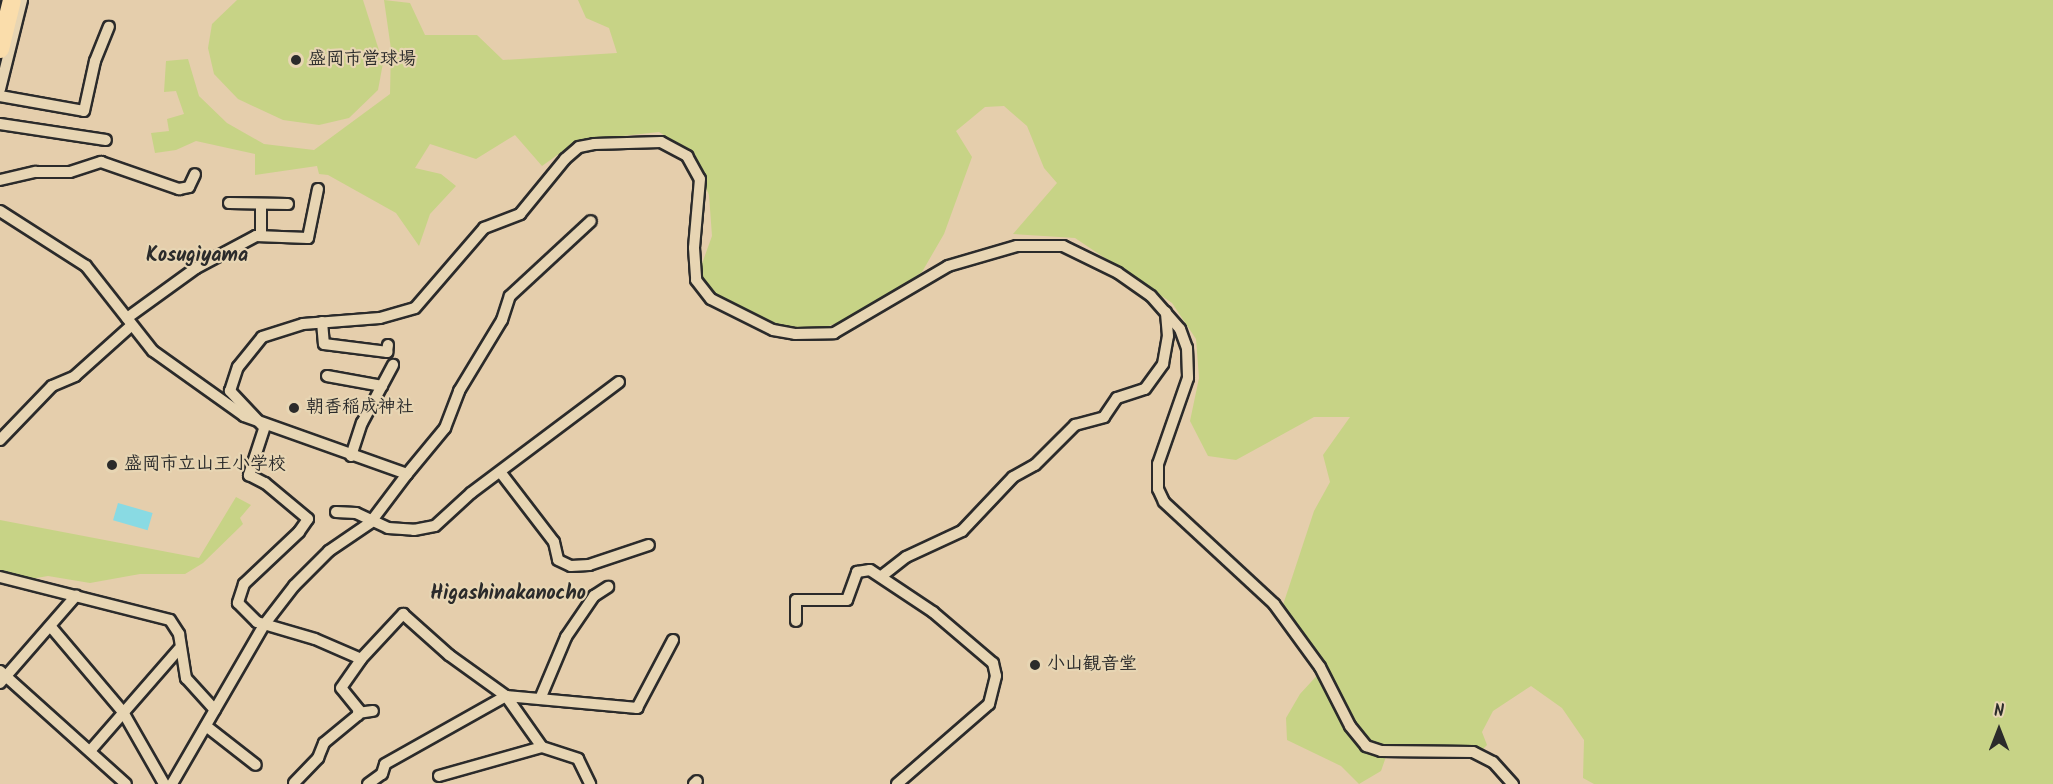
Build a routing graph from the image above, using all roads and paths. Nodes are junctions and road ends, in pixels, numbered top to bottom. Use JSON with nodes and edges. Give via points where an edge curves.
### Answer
{"nodes":[{"id":1,"x":12,"y":0,"type":"edge"},
{"id":2,"x":22,"y":0,"type":"edge"},
{"id":3,"x":109,"y":27,"type":"dead end"},
{"id":4,"x":0,"y":49,"type":"edge"},
{"id":5,"x":0,"y":89,"type":"edge"},
{"id":6,"x":0,"y":96,"type":"edge"},
{"id":7,"x":0,"y":124,"type":"edge"},
{"id":8,"x":106,"y":140,"type":"dead end"},
{"id":9,"x":195,"y":174,"type":"dead end"},
{"id":10,"x":0,"y":180,"type":"edge"},
{"id":11,"x":318,"y":189,"type":"dead end"},
{"id":12,"x":229,"y":203,"type":"dead end"},
{"id":13,"x":261,"y":204,"type":"junction"},
{"id":14,"x":288,"y":204,"type":"dead end"},
{"id":15,"x":0,"y":212,"type":"edge"},
{"id":16,"x":591,"y":221,"type":"dead end"},
{"id":17,"x":261,"y":236,"type":"junction"},
{"id":18,"x":1166,"y":310,"type":"junction"},
{"id":19,"x":129,"y":322,"type":"junction"},
{"id":20,"x":322,"y":322,"type":"junction"},
{"id":21,"x":388,"y":345,"type":"dead end"},
{"id":22,"x":393,"y":365,"type":"dead end"},
{"id":23,"x":327,"y":375,"type":"dead end"},
{"id":24,"x":619,"y":382,"type":"dead end"},
{"id":25,"x":382,"y":386,"type":"junction"},
{"id":26,"x":263,"y":426,"type":"junction"},
{"id":27,"x":0,"y":440,"type":"edge"},
{"id":28,"x":351,"y":456,"type":"junction"},
{"id":29,"x":501,"y":473,"type":"junction"},
{"id":30,"x":407,"y":474,"type":"junction"},
{"id":31,"x":336,"y":512,"type":"dead end"},
{"id":32,"x":370,"y":523,"type":"junction"},
{"id":33,"x":649,"y":545,"type":"dead end"},
{"id":34,"x":884,"y":575,"type":"junction"},
{"id":35,"x":0,"y":577,"type":"edge"},
{"id":36,"x":608,"y":587,"type":"dead end"},
{"id":37,"x":76,"y":596,"type":"junction"},
{"id":38,"x":796,"y":621,"type":"dead end"},
{"id":39,"x":264,"y":625,"type":"junction"},
{"id":40,"x":51,"y":627,"type":"junction"},
{"id":41,"x":674,"y":640,"type":"dead end"},
{"id":42,"x":179,"y":649,"type":"junction"},
{"id":43,"x":361,"y":659,"type":"junction"},
{"id":44,"x":2,"y":677,"type":"edge"},
{"id":45,"x":506,"y":696,"type":"junction"},
{"id":46,"x":540,"y":699,"type":"junction"},
{"id":47,"x":215,"y":710,"type":"junction"},
{"id":48,"x":373,"y":711,"type":"dead end"},
{"id":49,"x":123,"y":712,"type":"junction"},
{"id":50,"x":358,"y":713,"type":"junction"},
{"id":51,"x":206,"y":726,"type":"junction"},
{"id":52,"x":543,"y":747,"type":"junction"},
{"id":53,"x":90,"y":751,"type":"junction"},
{"id":54,"x":256,"y":765,"type":"dead end"},
{"id":55,"x":1500,"y":770,"type":"junction"},
{"id":56,"x":440,"y":776,"type":"dead end"},
{"id":57,"x":294,"y":783,"type":"edge"},
{"id":58,"x":126,"y":784,"type":"edge"},
{"id":59,"x":164,"y":784,"type":"edge"},
{"id":60,"x":172,"y":784,"type":"edge"},
{"id":61,"x":368,"y":784,"type":"edge"},
{"id":62,"x":590,"y":784,"type":"edge"},
{"id":63,"x":897,"y":784,"type":"edge"},
{"id":64,"x":1501,"y":784,"type":"edge"},
{"id":65,"x":1513,"y":784,"type":"edge"}],
"edges":[{"from":1,"to":4,"type":"highway"},
{"from":2,"to":5,"type":"street"},
{"from":3,"to":6,"type":"street","via":[[95,61],[84,111]]},
{"from":7,"to":8,"type":"street"},
{"from":9,"to":10,"type":"street","via":[[189,187],[179,189],[101,162],[70,172],[36,172]]},
{"from":11,"to":17,"type":"street","via":[[308,238]]},
{"from":12,"to":13,"type":"street"},
{"from":13,"to":14,"type":"street"},
{"from":13,"to":17,"type":"street"},
{"from":15,"to":19,"type":"street","via":[[86,266]]},
{"from":16,"to":30,"type":"street","via":[[510,296],[502,320],[459,391],[445,428]]},
{"from":17,"to":19,"type":"street","via":[[196,268]]},
{"from":18,"to":20,"type":"street","via":[[1090,256],[1064,246],[1017,246],[948,266],[834,333],[772,330],[711,299],[701,287],[694,270],[701,192],[697,171],[675,148],[640,141],[579,147],[544,181],[520,214],[492,223],[474,237],[415,308],[380,318]]},
{"from":18,"to":34,"type":"street","via":[[1168,336],[1163,364],[1145,389],[1117,398],[1104,417],[1076,425],[1035,465],[1013,477],[962,531],[906,557]]},
{"from":18,"to":55,"type":"street","via":[[1180,329],[1187,348],[1188,378],[1158,464],[1158,489],[1164,502],[1274,604],[1320,667],[1350,726],[1366,746],[1381,751],[1473,752]]},
{"from":19,"to":26,"type":"street","via":[[158,356]]},
{"from":19,"to":27,"type":"street","via":[[75,376],[52,386]]},
{"from":20,"to":21,"type":"street","via":[[324,344],[387,352]]},
{"from":20,"to":26,"type":"street","via":[[288,327],[262,337],[238,367],[230,391]]},
{"from":22,"to":25,"type":"street"},
{"from":23,"to":25,"type":"street"},
{"from":24,"to":29,"type":"street"},
{"from":25,"to":28,"type":"street","via":[[362,423]]},
{"from":26,"to":28,"type":"street"},
{"from":26,"to":39,"type":"street","via":[[249,475],[265,483],[308,519],[240,590],[238,603],[242,611]]},
{"from":28,"to":30,"type":"street"},
{"from":29,"to":32,"type":"street","via":[[471,493],[435,526],[414,530]]},
{"from":29,"to":33,"type":"street","via":[[554,542],[558,560],[571,566],[589,565]]},
{"from":30,"to":32,"type":"street"},
{"from":31,"to":32,"type":"street","via":[[356,513]]},
{"from":32,"to":39,"type":"street","via":[[329,550]]},
{"from":34,"to":38,"type":"street","via":[[870,570],[857,572],[847,600],[796,600]]},
{"from":34,"to":63,"type":"street","via":[[993,663],[996,676],[989,704]]},
{"from":35,"to":37,"type":"street"},
{"from":36,"to":46,"type":"street","via":[[594,596],[566,637]]},
{"from":37,"to":40,"type":"street"},
{"from":37,"to":42,"type":"street","via":[[170,620],[179,634]]},
{"from":39,"to":43,"type":"street","via":[[315,639]]},
{"from":39,"to":47,"type":"street"},
{"from":40,"to":44,"type":"street"},
{"from":40,"to":49,"type":"street"},
{"from":41,"to":46,"type":"street","via":[[637,708]]},
{"from":42,"to":47,"type":"street","via":[[186,678]]},
{"from":42,"to":49,"type":"street"},
{"from":43,"to":45,"type":"street","via":[[403,614],[449,655]]},
{"from":43,"to":50,"type":"street","via":[[341,688]]},
{"from":44,"to":53,"type":"street"},
{"from":45,"to":46,"type":"street"},
{"from":45,"to":52,"type":"street"},
{"from":45,"to":61,"type":"street","via":[[385,764],[382,774]]},
{"from":47,"to":51,"type":"street"},
{"from":48,"to":50,"type":"street"},
{"from":49,"to":53,"type":"street"},
{"from":49,"to":59,"type":"street"},
{"from":50,"to":57,"type":"street","via":[[324,743],[318,758]]},
{"from":51,"to":54,"type":"street"},
{"from":51,"to":60,"type":"street"},
{"from":52,"to":56,"type":"street"},
{"from":52,"to":62,"type":"street","via":[[578,759]]},
{"from":53,"to":58,"type":"street"},
{"from":55,"to":64,"type":"street"},
{"from":55,"to":65,"type":"street"}]}
